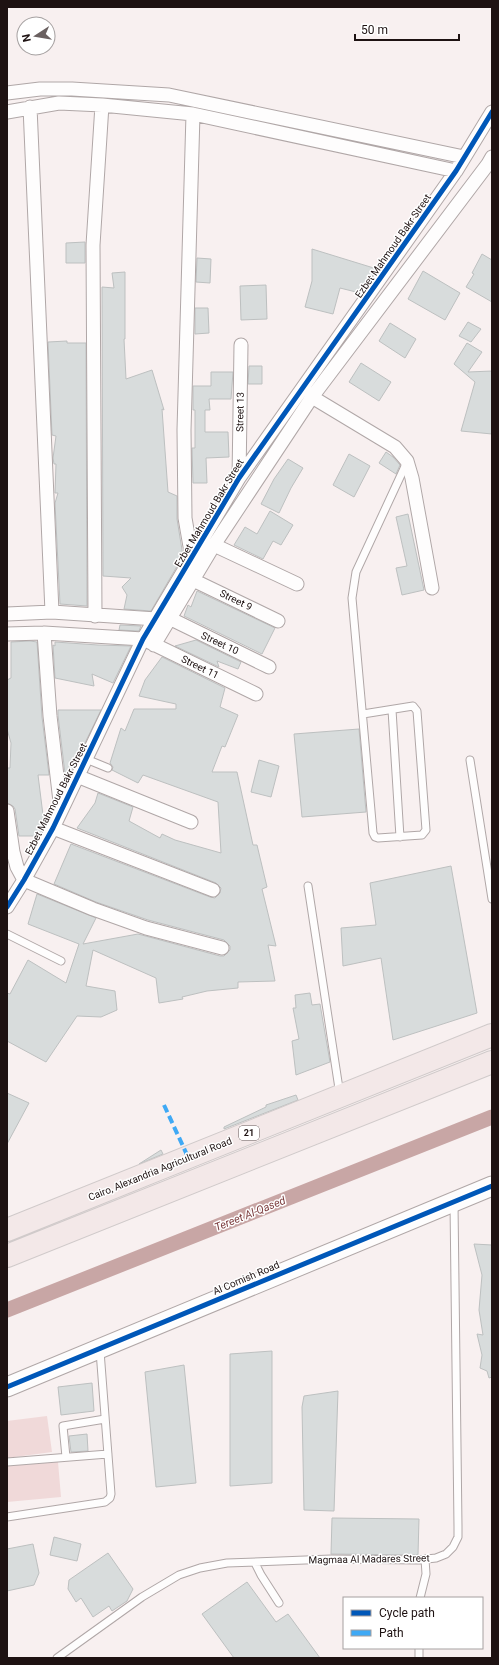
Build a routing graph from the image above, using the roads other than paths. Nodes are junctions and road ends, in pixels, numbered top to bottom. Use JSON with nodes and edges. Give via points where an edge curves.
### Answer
{"nodes":[{"id":1,"x":7,"y":93,"type":"edge"},
{"id":2,"x":102,"y":105,"type":"junction"},
{"id":3,"x":30,"y":107,"type":"junction"},
{"id":4,"x":7,"y":112,"type":"edge"},
{"id":5,"x":492,"y":112,"type":"edge"},
{"id":6,"x":193,"y":114,"type":"junction"},
{"id":7,"x":464,"y":157,"type":"junction"},
{"id":8,"x":492,"y":157,"type":"edge"},
{"id":9,"x":456,"y":171,"type":"junction"},
{"id":10,"x":241,"y":345,"type":"dead end"},
{"id":11,"x":312,"y":397,"type":"junction"},
{"id":12,"x":407,"y":461,"type":"junction"},
{"id":13,"x":239,"y":478,"type":"junction"},
{"id":14,"x":214,"y":545,"type":"junction"},
{"id":15,"x":192,"y":558,"type":"junction"},
{"id":16,"x":193,"y":580,"type":"junction"},
{"id":17,"x":297,"y":584,"type":"dead end"},
{"id":18,"x":432,"y":588,"type":"dead end"},
{"id":19,"x":52,"y":612,"type":"junction"},
{"id":20,"x":7,"y":614,"type":"edge"},
{"id":21,"x":95,"y":616,"type":"junction"},
{"id":22,"x":169,"y":618,"type":"junction"},
{"id":23,"x":156,"y":619,"type":"junction"},
{"id":24,"x":278,"y":621,"type":"dead end"},
{"id":25,"x":44,"y":633,"type":"junction"},
{"id":26,"x":7,"y":634,"type":"edge"},
{"id":27,"x":149,"y":642,"type":"junction"},
{"id":28,"x":269,"y":667,"type":"dead end"},
{"id":29,"x":256,"y":694,"type":"dead end"},
{"id":30,"x":392,"y":710,"type":"junction"},
{"id":31,"x":363,"y":714,"type":"junction"},
{"id":32,"x":86,"y":759,"type":"junction"},
{"id":33,"x":470,"y":760,"type":"dead end"},
{"id":34,"x":108,"y":768,"type":"dead end"},
{"id":35,"x":77,"y":776,"type":"junction"},
{"id":36,"x":61,"y":810,"type":"junction"},
{"id":37,"x":7,"y":811,"type":"edge"},
{"id":38,"x":191,"y":822,"type":"dead end"},
{"id":39,"x":53,"y":828,"type":"junction"},
{"id":40,"x":400,"y":836,"type":"junction"},
{"id":41,"x":24,"y":880,"type":"junction"},
{"id":42,"x":308,"y":886,"type":"dead end"},
{"id":43,"x":213,"y":890,"type":"dead end"},
{"id":44,"x":492,"y":899,"type":"edge"},
{"id":45,"x":7,"y":907,"type":"edge"},
{"id":46,"x":7,"y":934,"type":"edge"},
{"id":47,"x":222,"y":948,"type":"dead end"},
{"id":48,"x":61,"y":961,"type":"dead end"},
{"id":49,"x":492,"y":1035,"type":"edge"},
{"id":50,"x":492,"y":1062,"type":"edge"},
{"id":51,"x":340,"y":1097,"type":"junction"},
{"id":52,"x":492,"y":1186,"type":"edge"},
{"id":53,"x":454,"y":1201,"type":"junction"},
{"id":54,"x":7,"y":1230,"type":"edge"},
{"id":55,"x":7,"y":1256,"type":"edge"},
{"id":56,"x":99,"y":1349,"type":"junction"},
{"id":57,"x":7,"y":1387,"type":"edge"},
{"id":58,"x":105,"y":1419,"type":"junction"},
{"id":59,"x":108,"y":1454,"type":"junction"},
{"id":60,"x":66,"y":1457,"type":"junction"},
{"id":61,"x":7,"y":1462,"type":"edge"},
{"id":62,"x":7,"y":1517,"type":"edge"},
{"id":63,"x":425,"y":1559,"type":"junction"},
{"id":64,"x":255,"y":1563,"type":"junction"},
{"id":65,"x":420,"y":1597,"type":"edge"},
{"id":66,"x":278,"y":1603,"type":"dead end"},
{"id":67,"x":57,"y":1658,"type":"edge"}],
"edges":[{"from":1,"to":7,"type":"street","via":[[64,89],[169,95]]},
{"from":2,"to":3,"type":"street","via":[[59,103]]},
{"from":2,"to":6,"type":"street"},
{"from":2,"to":21,"type":"street","via":[[93,245]]},
{"from":3,"to":4,"type":"street"},
{"from":3,"to":19,"type":"street"},
{"from":5,"to":7,"type":"street","name":"Ezbet Mahmoud Bakr Street"},
{"from":6,"to":9,"type":"street"},
{"from":6,"to":15,"type":"street","via":[[184,430],[186,534]]},
{"from":7,"to":9,"type":"street","name":"Ezbet Mahmoud Bakr Street"},
{"from":8,"to":11,"type":"street","name":"Ezbet Mahmoud Bakr Street"},
{"from":9,"to":13,"type":"street","name":"Ezbet Mahmoud Bakr Street"},
{"from":10,"to":13,"type":"street","name":"Street 13"},
{"from":11,"to":12,"type":"street","via":[[395,447]]},
{"from":11,"to":14,"type":"street","name":"Ezbet Mahmoud Bakr Street"},
{"from":12,"to":18,"type":"street"},
{"from":12,"to":31,"type":"lane","via":[[356,572],[353,587]]},
{"from":13,"to":15,"type":"street","name":"Ezbet Mahmoud Bakr Street"},
{"from":14,"to":16,"type":"street","name":"Ezbet Mahmoud Bakr Street"},
{"from":14,"to":17,"type":"street"},
{"from":15,"to":23,"type":"street","name":"Ezbet Mahmoud Bakr Street"},
{"from":16,"to":22,"type":"street","name":"Ezbet Mahmoud Bakr Street"},
{"from":16,"to":24,"type":"street","name":"Street 9"},
{"from":19,"to":20,"type":"street"},
{"from":19,"to":21,"type":"street"},
{"from":21,"to":23,"type":"street"},
{"from":22,"to":27,"type":"street","name":"Ezbet Mahmoud Bakr Street"},
{"from":22,"to":28,"type":"street","name":"Street 10"},
{"from":23,"to":27,"type":"street","name":"Ezbet Mahmoud Bakr Street"},
{"from":25,"to":26,"type":"street"},
{"from":25,"to":27,"type":"street"},
{"from":25,"to":36,"type":"street"},
{"from":27,"to":29,"type":"street","name":"Street 11"},
{"from":27,"to":32,"type":"street","name":"Ezbet Mahmoud Bakr Street"},
{"from":30,"to":31,"type":"lane"},
{"from":30,"to":40,"type":"lane"},
{"from":30,"to":40,"type":"lane","via":[[413,706],[417,711],[426,830],[422,835]]},
{"from":31,"to":40,"type":"lane","via":[[373,833],[378,838]]},
{"from":32,"to":34,"type":"lane"},
{"from":32,"to":35,"type":"street","name":"Ezbet Mahmoud Bakr Street"},
{"from":33,"to":44,"type":"lane"},
{"from":35,"to":36,"type":"street","name":"Ezbet Mahmoud Bakr Street"},
{"from":35,"to":38,"type":"street"},
{"from":36,"to":39,"type":"street","name":"Ezbet Mahmoud Bakr Street"},
{"from":37,"to":41,"type":"street","via":[[13,852]]},
{"from":39,"to":41,"type":"street","name":"Ezbet Mahmoud Bakr Street"},
{"from":39,"to":43,"type":"street"},
{"from":41,"to":45,"type":"street","name":"Ezbet Mahmoud Bakr Street"},
{"from":41,"to":47,"type":"street","via":[[146,928]]},
{"from":42,"to":51,"type":"lane"},
{"from":46,"to":48,"type":"lane"},
{"from":49,"to":51,"type":"highway","name":"Cairo, Alexandria Agricultural Road","number":"21"},
{"from":50,"to":55,"type":"highway","number":"21"},
{"from":51,"to":54,"type":"highway","name":"Cairo, Alexandria Agricultural Road","number":"21"},
{"from":52,"to":53,"type":"street","name":"Al Cornish Road"},
{"from":53,"to":56,"type":"street","name":"Al Cornish Road"},
{"from":53,"to":63,"type":"lane","name":"Magmaa Al Madares Street","via":[[458,1537],[454,1547],[446,1554]]},
{"from":56,"to":57,"type":"street","name":"Al Cornish Road"},
{"from":56,"to":58,"type":"lane"},
{"from":58,"to":59,"type":"lane"},
{"from":58,"to":60,"type":"lane","via":[[64,1426]]},
{"from":59,"to":60,"type":"lane"},
{"from":59,"to":62,"type":"lane","via":[[111,1494],[105,1502]]},
{"from":60,"to":61,"type":"lane"},
{"from":63,"to":64,"type":"lane","name":"Magmaa Al Madares Street","via":[[331,1559]]},
{"from":63,"to":65,"type":"lane","via":[[426,1574]]},
{"from":64,"to":66,"type":"lane","via":[[260,1576]]},
{"from":64,"to":67,"type":"lane","name":"Magmaa Al Madares Street","via":[[227,1563],[179,1575],[142,1597]]}]}
